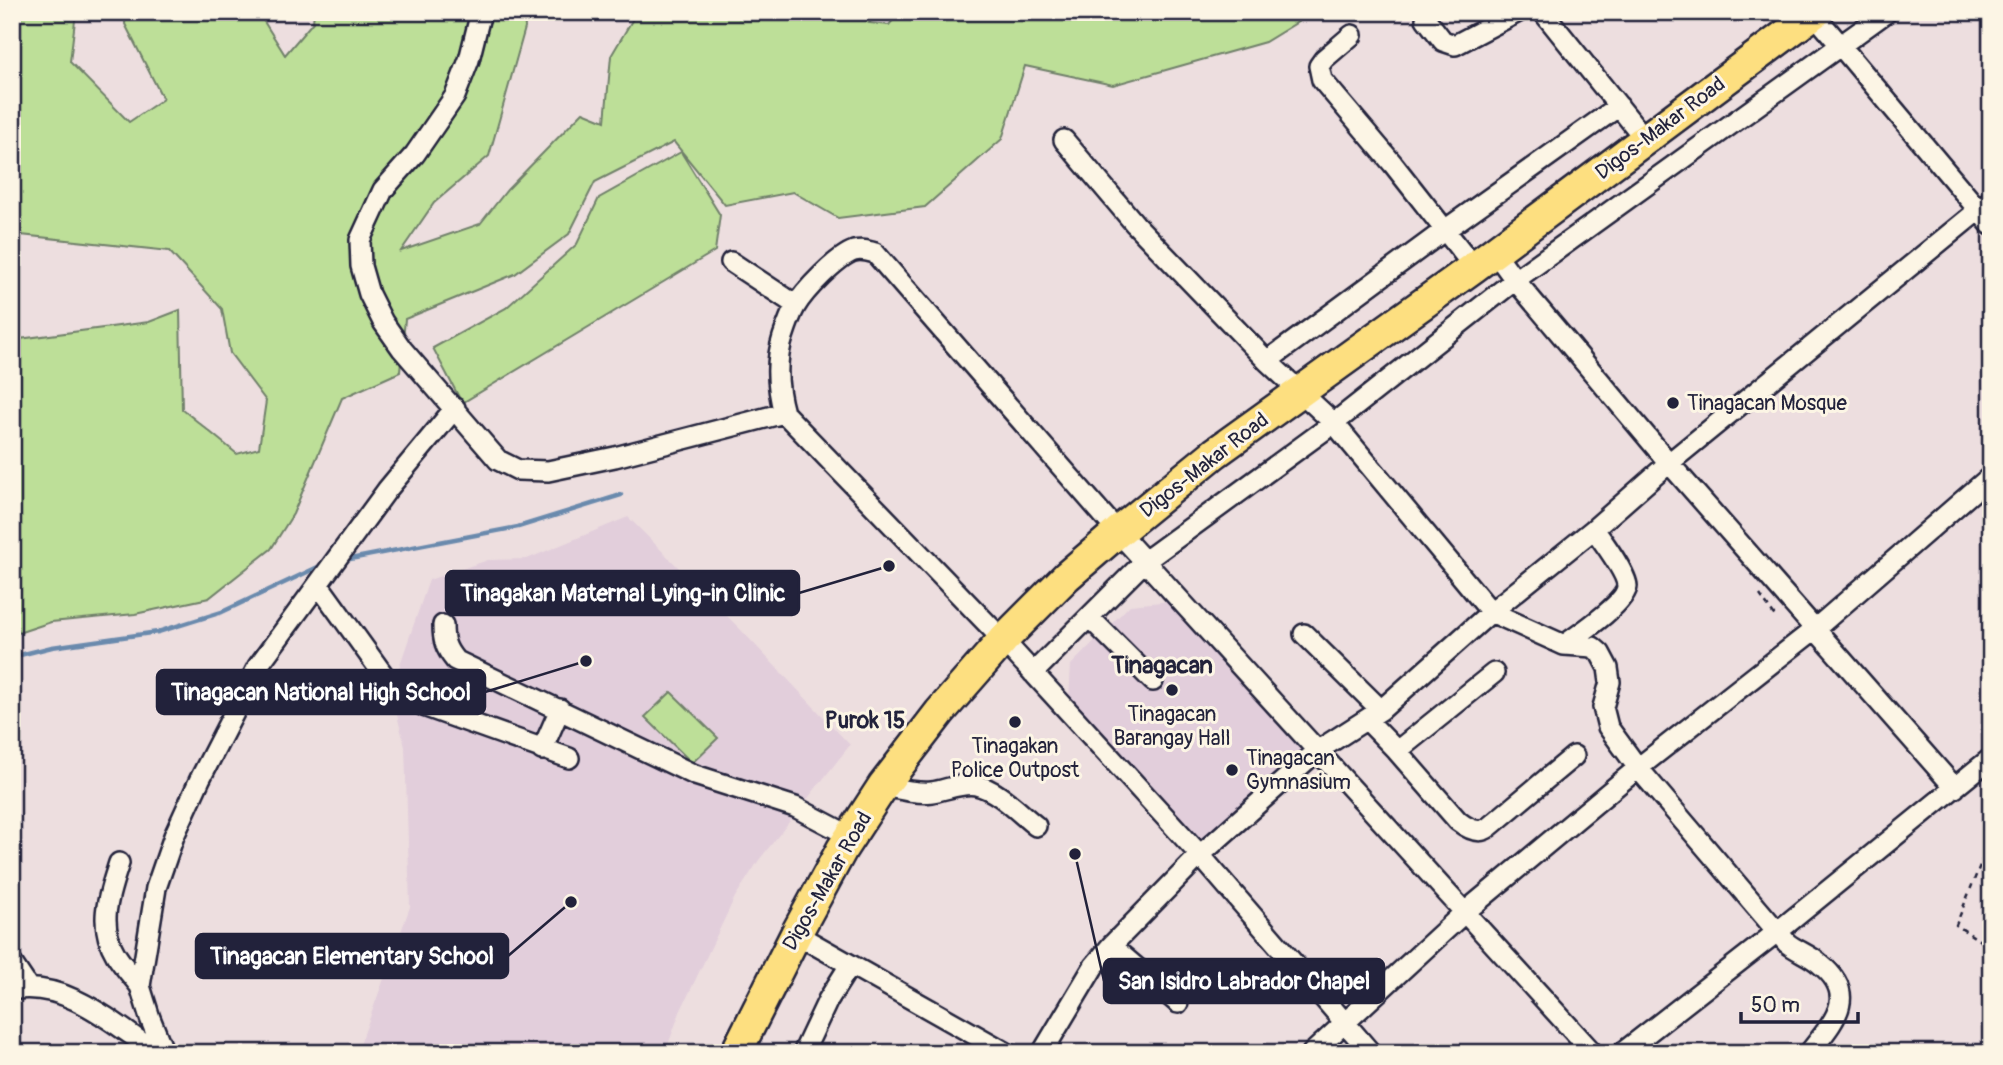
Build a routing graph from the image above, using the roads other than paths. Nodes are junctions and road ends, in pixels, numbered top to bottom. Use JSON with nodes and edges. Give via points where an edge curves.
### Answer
{"nodes":[{"id":1,"x":481,"y":12,"type":"edge"},
{"id":2,"x":1518,"y":12,"type":"edge"},
{"id":3,"x":1543,"y":12,"type":"edge"},
{"id":4,"x":1887,"y":12,"type":"edge"},
{"id":5,"x":1815,"y":13,"type":"edge"},
{"id":6,"x":1426,"y":19,"type":"dead end"},
{"id":7,"x":1352,"y":34,"type":"dead end"},
{"id":8,"x":1841,"y":47,"type":"junction"},
{"id":9,"x":1619,"y":106,"type":"junction"},
{"id":10,"x":1645,"y":139,"type":"junction"},
{"id":11,"x":1064,"y":140,"type":"dead end"},
{"id":12,"x":1986,"y":212,"type":"edge"},
{"id":13,"x":1445,"y":230,"type":"junction"},
{"id":14,"x":1483,"y":259,"type":"junction"},
{"id":15,"x":731,"y":262,"type":"dead end"},
{"id":16,"x":1516,"y":280,"type":"junction"},
{"id":17,"x":796,"y":305,"type":"junction"},
{"id":18,"x":1267,"y":361,"type":"junction"},
{"id":19,"x":1301,"y":392,"type":"junction"},
{"id":20,"x":455,"y":408,"type":"junction"},
{"id":21,"x":784,"y":413,"type":"junction"},
{"id":22,"x":1334,"y":423,"type":"junction"},
{"id":23,"x":1669,"y":463,"type":"junction"},
{"id":24,"x":1991,"y":476,"type":"edge"},
{"id":25,"x":1594,"y":529,"type":"junction"},
{"id":26,"x":1118,"y":532,"type":"junction"},
{"id":27,"x":1144,"y":561,"type":"junction"},
{"id":28,"x":318,"y":584,"type":"junction"},
{"id":29,"x":1491,"y":612,"type":"junction"},
{"id":30,"x":1089,"y":617,"type":"junction"},
{"id":31,"x":443,"y":625,"type":"dead end"},
{"id":32,"x":1815,"y":629,"type":"junction"},
{"id":33,"x":1304,"y":634,"type":"dead end"},
{"id":34,"x":1003,"y":640,"type":"junction"},
{"id":35,"x":1564,"y":645,"type":"junction"},
{"id":36,"x":1032,"y":673,"type":"junction"},
{"id":37,"x":1494,"y":674,"type":"dead end"},
{"id":38,"x":1153,"y":681,"type":"dead end"},
{"id":39,"x":560,"y":709,"type":"junction"},
{"id":40,"x":1374,"y":715,"type":"junction"},
{"id":41,"x":542,"y":750,"type":"junction"},
{"id":42,"x":1317,"y":751,"type":"junction"},
{"id":43,"x":1397,"y":751,"type":"junction"},
{"id":44,"x":1574,"y":756,"type":"dead end"},
{"id":45,"x":569,"y":758,"type":"dead end"},
{"id":46,"x":1991,"y":758,"type":"edge"},
{"id":47,"x":1638,"y":768,"type":"junction"},
{"id":48,"x":883,"y":786,"type":"junction"},
{"id":49,"x":1955,"y":788,"type":"junction"},
{"id":50,"x":1036,"y":826,"type":"dead end"},
{"id":51,"x":850,"y":836,"type":"junction"},
{"id":52,"x":1200,"y":855,"type":"junction"},
{"id":53,"x":119,"y":863,"type":"dead end"},
{"id":54,"x":1465,"y":912,"type":"junction"},
{"id":55,"x":1777,"y":932,"type":"junction"},
{"id":56,"x":796,"y":934,"type":"junction"},
{"id":57,"x":1111,"y":946,"type":"junction"},
{"id":58,"x":12,"y":963,"type":"edge"},
{"id":59,"x":850,"y":965,"type":"junction"},
{"id":60,"x":140,"y":986,"type":"junction"},
{"id":61,"x":20,"y":988,"type":"edge"},
{"id":62,"x":1178,"y":1003,"type":"dead end"},
{"id":63,"x":1344,"y":1023,"type":"junction"},
{"id":64,"x":157,"y":1053,"type":"edge"},
{"id":65,"x":164,"y":1053,"type":"edge"},
{"id":66,"x":736,"y":1053,"type":"edge"},
{"id":67,"x":803,"y":1053,"type":"edge"},
{"id":68,"x":1007,"y":1053,"type":"edge"},
{"id":69,"x":1042,"y":1053,"type":"edge"},
{"id":70,"x":1312,"y":1053,"type":"edge"},
{"id":71,"x":1371,"y":1053,"type":"edge"},
{"id":72,"x":1593,"y":1053,"type":"edge"},
{"id":73,"x":1622,"y":1053,"type":"edge"},
{"id":74,"x":1809,"y":1053,"type":"edge"}],
"edges":[{"from":1,"to":20,"type":"street","via":[[455,96],[383,191],[360,240],[361,266],[383,322]]},
{"from":2,"to":6,"type":"street","via":[[1455,45],[1443,41]]},
{"from":3,"to":9,"type":"street"},
{"from":4,"to":8,"type":"street"},
{"from":5,"to":8,"type":"street"},
{"from":5,"to":10,"type":"highway","name":"Digos-Makar Road"},
{"from":7,"to":13,"type":"street","via":[[1319,66],[1322,80]]},
{"from":8,"to":12,"type":"street"},
{"from":8,"to":16,"type":"street"},
{"from":9,"to":10,"type":"street"},
{"from":9,"to":13,"type":"street"},
{"from":10,"to":14,"type":"highway","name":"Digos-Makar Road"},
{"from":11,"to":18,"type":"street","via":[[1135,224]]},
{"from":12,"to":23,"type":"street"},
{"from":13,"to":14,"type":"street"},
{"from":13,"to":18,"type":"street"},
{"from":14,"to":16,"type":"street"},
{"from":14,"to":19,"type":"highway","name":"Digos-Makar Road"},
{"from":15,"to":17,"type":"street"},
{"from":16,"to":22,"type":"street"},
{"from":16,"to":23,"type":"street"},
{"from":17,"to":21,"type":"street","via":[[782,339],[778,369]]},
{"from":17,"to":26,"type":"street","via":[[831,266],[852,252],[875,253]]},
{"from":18,"to":19,"type":"street"},
{"from":19,"to":22,"type":"street"},
{"from":19,"to":26,"type":"highway","name":"Digos-Makar Road","via":[[1215,453]]},
{"from":20,"to":21,"type":"street","via":[[498,460],[518,470],[548,471]]},
{"from":20,"to":28,"type":"street"},
{"from":21,"to":34,"type":"street"},
{"from":22,"to":27,"type":"street"},
{"from":22,"to":29,"type":"street"},
{"from":23,"to":25,"type":"street"},
{"from":23,"to":32,"type":"street"},
{"from":24,"to":32,"type":"street"},
{"from":25,"to":29,"type":"street"},
{"from":25,"to":35,"type":"street","via":[[1620,569],[1626,592]]},
{"from":26,"to":27,"type":"street"},
{"from":26,"to":34,"type":"highway","name":"Digos-Makar Road"},
{"from":27,"to":30,"type":"street"},
{"from":27,"to":42,"type":"street"},
{"from":28,"to":41,"type":"street","via":[[393,688],[426,707]]},
{"from":28,"to":60,"type":"street","via":[[258,666],[174,836],[156,888]]},
{"from":29,"to":35,"type":"street"},
{"from":29,"to":40,"type":"street"},
{"from":30,"to":36,"type":"street"},
{"from":30,"to":38,"type":"street"},
{"from":31,"to":39,"type":"street","via":[[443,640],[455,660]]},
{"from":32,"to":47,"type":"street"},
{"from":32,"to":49,"type":"street"},
{"from":33,"to":40,"type":"street"},
{"from":34,"to":36,"type":"street"},
{"from":34,"to":48,"type":"highway","name":"Digos-Makar Road"},
{"from":35,"to":47,"type":"street","via":[[1592,647],[1605,660],[1610,682],[1605,718]]},
{"from":36,"to":52,"type":"street"},
{"from":37,"to":43,"type":"street"},
{"from":39,"to":41,"type":"street"},
{"from":39,"to":51,"type":"street","via":[[695,775],[795,807]]},
{"from":40,"to":42,"type":"street"},
{"from":40,"to":43,"type":"street"},
{"from":41,"to":45,"type":"street"},
{"from":42,"to":52,"type":"street"},
{"from":42,"to":54,"type":"street"},
{"from":43,"to":44,"type":"street","via":[[1458,821],[1485,831]]},
{"from":46,"to":49,"type":"street"},
{"from":47,"to":54,"type":"street"},
{"from":47,"to":55,"type":"street"},
{"from":48,"to":50,"type":"street","via":[[930,793],[979,785]]},
{"from":48,"to":51,"type":"highway","name":"Digos-Makar Road"},
{"from":49,"to":55,"type":"street"},
{"from":51,"to":56,"type":"highway","name":"Digos-Makar Road"},
{"from":52,"to":57,"type":"street"},
{"from":52,"to":63,"type":"street"},
{"from":53,"to":60,"type":"street","via":[[108,900],[106,930],[116,955]]},
{"from":54,"to":63,"type":"street"},
{"from":54,"to":72,"type":"street"},
{"from":55,"to":73,"type":"street"},
{"from":55,"to":74,"type":"street","via":[[1828,971],[1841,997],[1837,1015]]},
{"from":56,"to":59,"type":"street"},
{"from":56,"to":66,"type":"highway","name":"Digos-Makar Road"},
{"from":57,"to":62,"type":"street"},
{"from":57,"to":69,"type":"street"},
{"from":58,"to":61,"type":"street"},
{"from":59,"to":67,"type":"street"},
{"from":59,"to":68,"type":"street"},
{"from":60,"to":65,"type":"street"},
{"from":61,"to":64,"type":"street","via":[[61,994],[82,1003]]},
{"from":63,"to":70,"type":"street"},
{"from":63,"to":71,"type":"street"}]}
